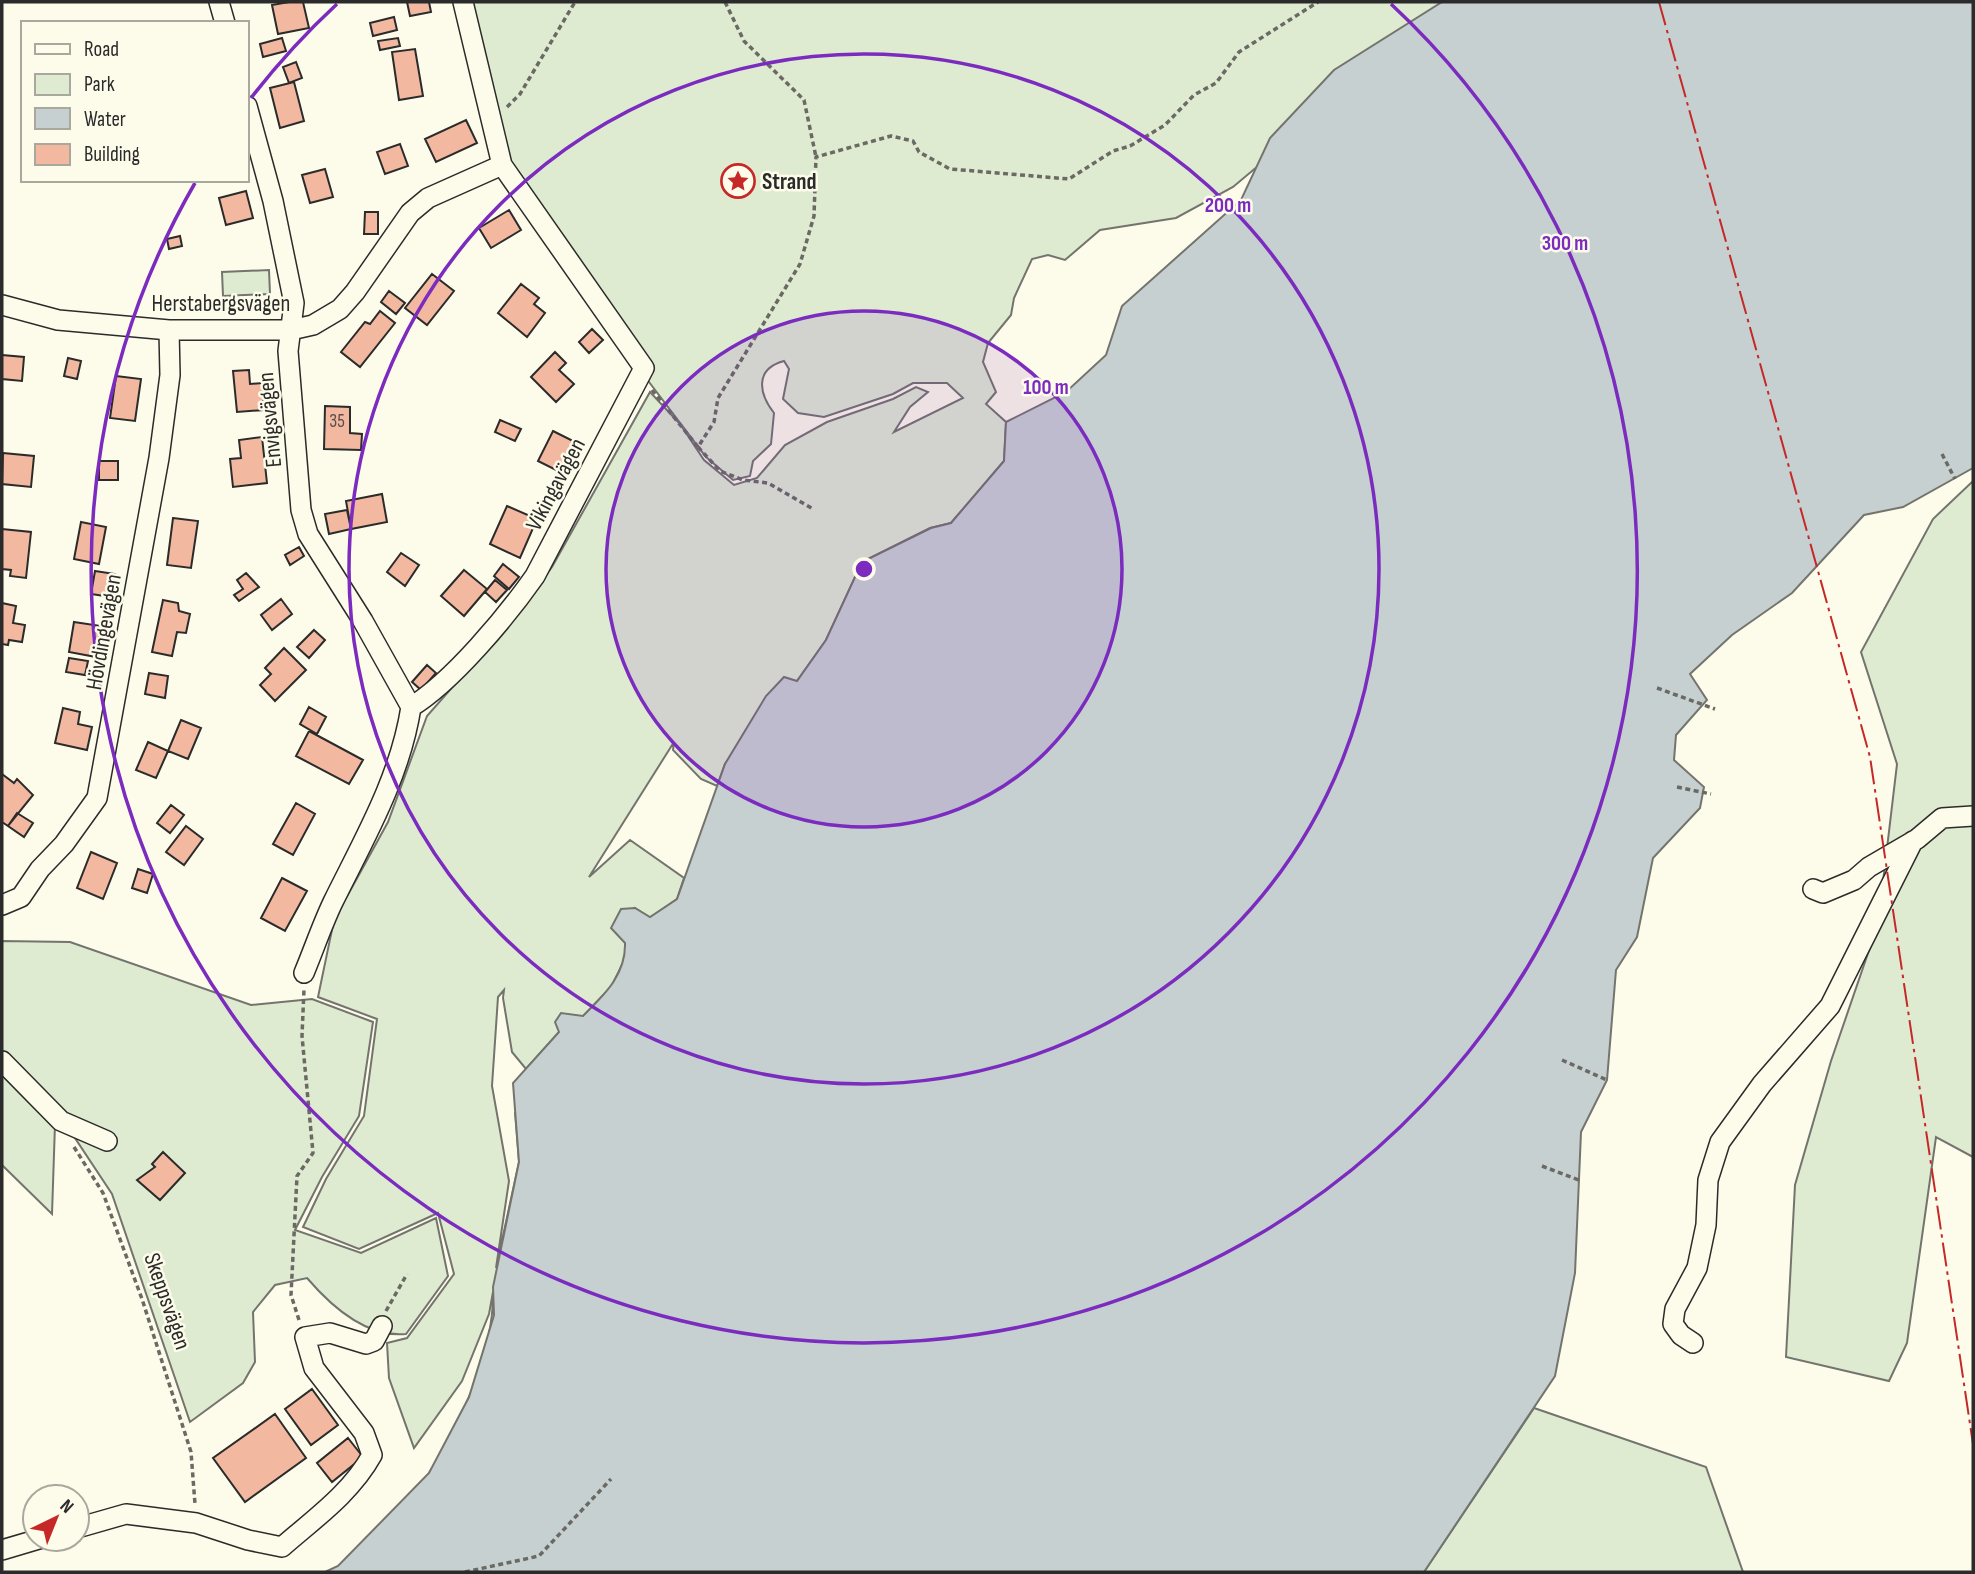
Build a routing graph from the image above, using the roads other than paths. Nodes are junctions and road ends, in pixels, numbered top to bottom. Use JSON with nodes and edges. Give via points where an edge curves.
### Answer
{"nodes":[{"id":1,"x":219,"y":2,"type":"edge"},
{"id":2,"x":463,"y":2,"type":"edge"},
{"id":3,"x":224,"y":21,"type":"edge"},
{"id":4,"x":248,"y":110,"type":"edge"},
{"id":5,"x":502,"y":165,"type":"junction"},
{"id":6,"x":2,"y":305,"type":"edge"},
{"id":7,"x":169,"y":330,"type":"junction"},
{"id":8,"x":291,"y":330,"type":"junction"},
{"id":9,"x":411,"y":707,"type":"junction"},
{"id":10,"x":1973,"y":816,"type":"edge"},
{"id":11,"x":1915,"y":840,"type":"junction"},
{"id":12,"x":1813,"y":889,"type":"dead end"},
{"id":13,"x":2,"y":905,"type":"edge"},
{"id":14,"x":304,"y":972,"type":"road end"},
{"id":15,"x":2,"y":1061,"type":"edge"},
{"id":16,"x":107,"y":1141,"type":"dead end"},
{"id":17,"x":382,"y":1326,"type":"road end"},
{"id":18,"x":1693,"y":1343,"type":"dead end"},
{"id":19,"x":91,"y":1524,"type":"edge"},
{"id":20,"x":21,"y":1544,"type":"edge"},
{"id":21,"x":2,"y":1550,"type":"edge"}],
"edges":[{"from":1,"to":3,"type":"street"},
{"from":2,"to":5,"type":"street"},
{"from":4,"to":8,"type":"street","name":"Envigsvägen","via":[[294,303]]},
{"from":5,"to":8,"type":"street","name":"Herstabergsvägen","via":[[428,198],[410,213],[341,309],[313,325]]},
{"from":5,"to":9,"type":"street","name":"Vikingavägen","via":[[643,368],[528,585],[441,684]]},
{"from":6,"to":7,"type":"street","name":"Herstabergsvägen","via":[[58,320]]},
{"from":7,"to":8,"type":"street","name":"Herstabergsvägen"},
{"from":7,"to":13,"type":"street","name":"Hövdingevägen","via":[[170,375],[159,458],[97,798],[20,897]]},
{"from":8,"to":9,"type":"street","name":"Envigsvägen","via":[[288,351],[301,510],[308,534]]},
{"from":9,"to":14,"type":"street","via":[[407,732],[377,816]]},
{"from":10,"to":11,"type":"street","via":[[1942,818]]},
{"from":11,"to":12,"type":"street","via":[[1835,890],[1823,893]]},
{"from":11,"to":18,"type":"street","via":[[1830,1006],[1762,1084],[1720,1142],[1712,1161],[1698,1268],[1675,1310],[1673,1324]]},
{"from":15,"to":16,"type":"street","via":[[61,1121]]},
{"from":17,"to":19,"type":"street","via":[[374,1341],[366,1344],[330,1333],[304,1337],[314,1368],[364,1433],[372,1455],[332,1504],[282,1547],[205,1526],[126,1514]]},
{"from":20,"to":21,"type":"street"}]}
